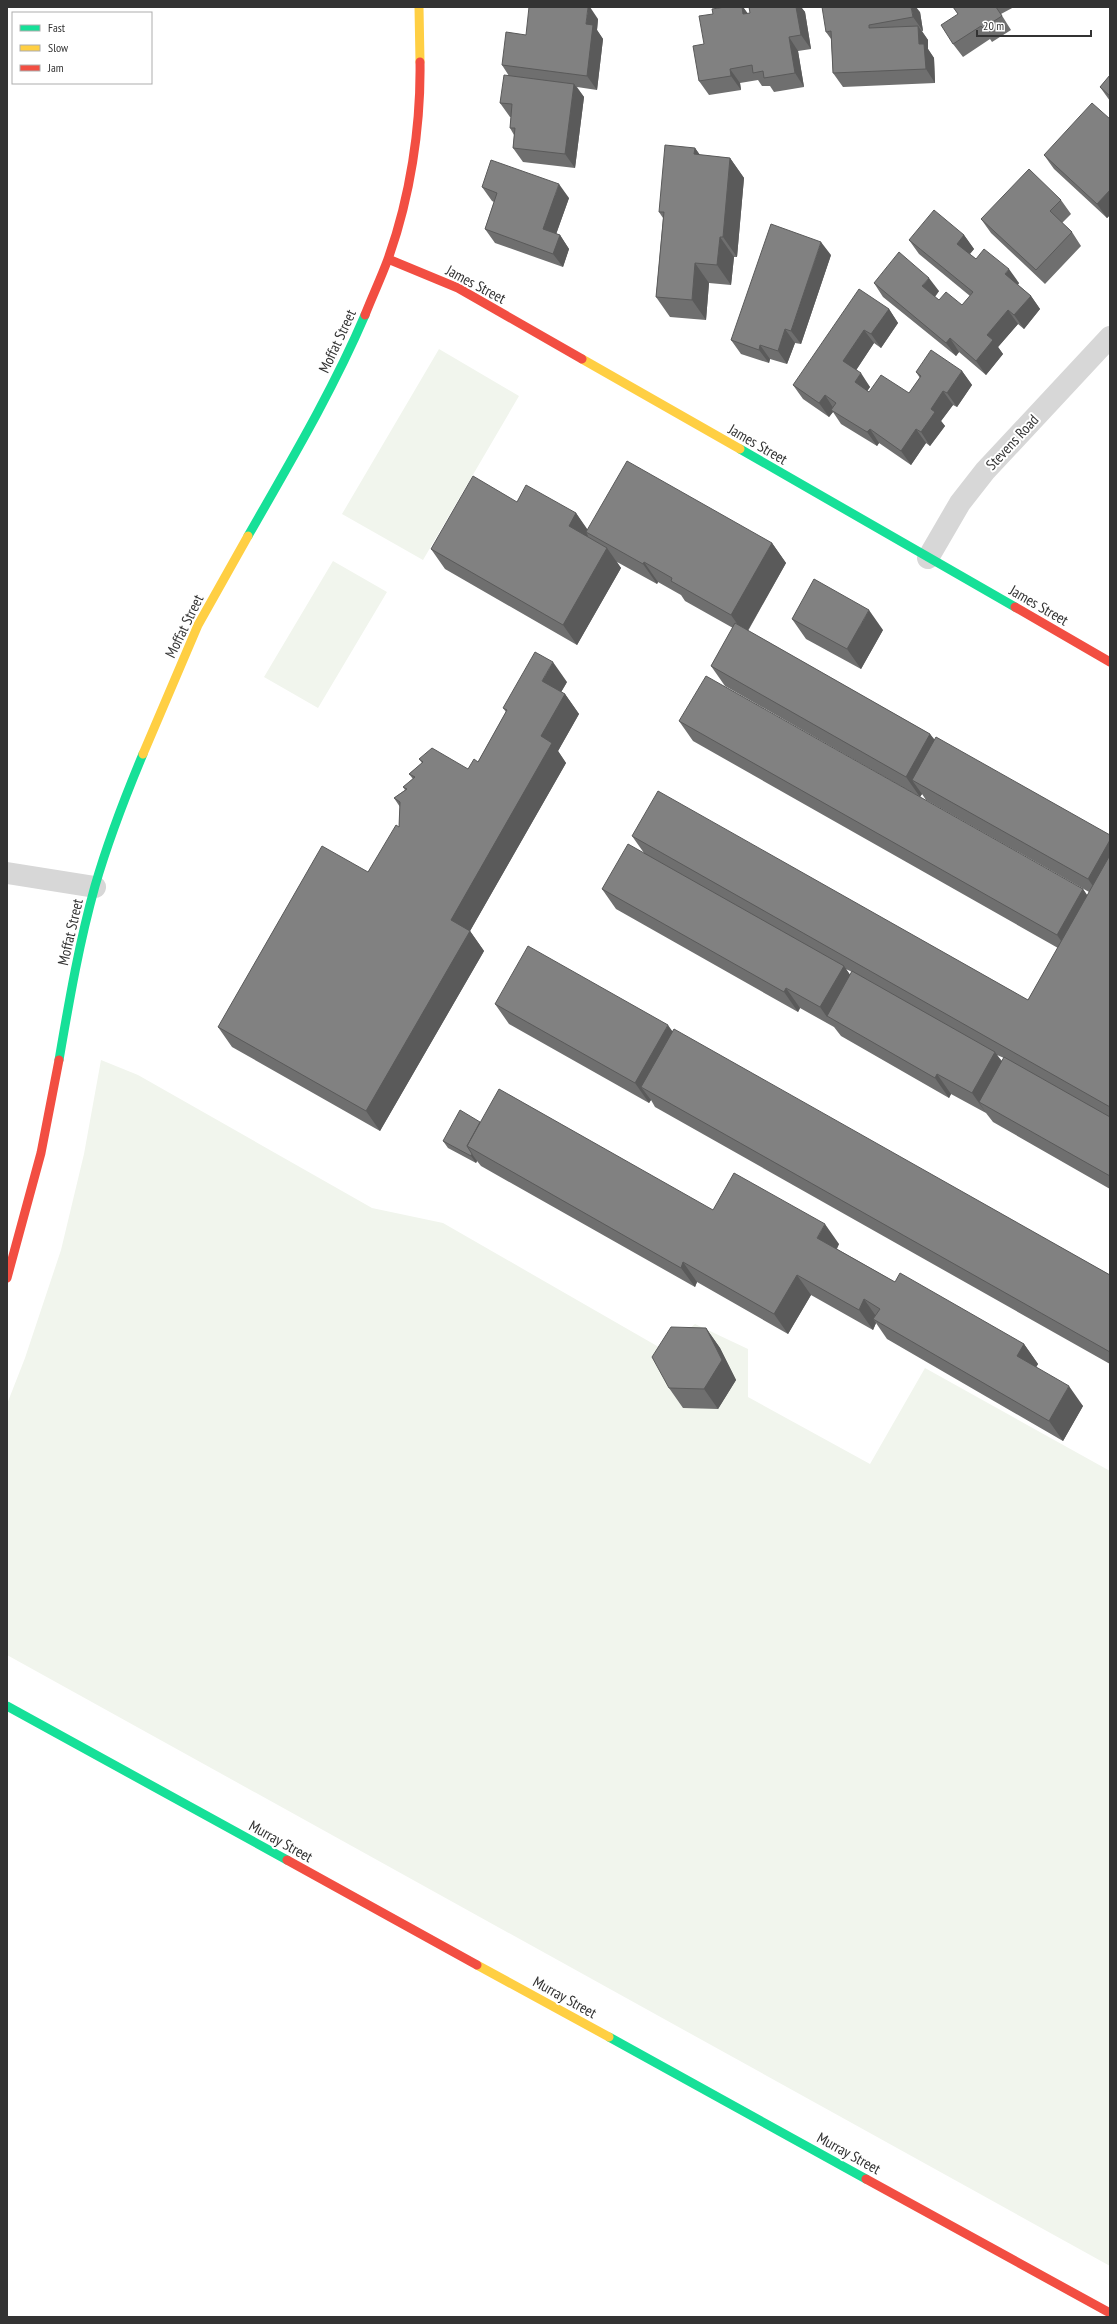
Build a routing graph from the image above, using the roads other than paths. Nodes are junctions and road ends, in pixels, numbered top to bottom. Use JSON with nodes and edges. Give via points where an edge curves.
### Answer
{"nodes":[{"id":1,"x":418,"y":7,"type":"edge"},
{"id":2,"x":388,"y":259,"type":"junction"},
{"id":3,"x":1110,"y":337,"type":"edge"},
{"id":4,"x":928,"y":558,"type":"junction"},
{"id":5,"x":1110,"y":662,"type":"edge"},
{"id":6,"x":7,"y":873,"type":"edge"},
{"id":7,"x":95,"y":887,"type":"junction"},
{"id":8,"x":7,"y":1278,"type":"edge"},
{"id":9,"x":7,"y":1706,"type":"edge"},
{"id":10,"x":1110,"y":2313,"type":"edge"}],
"edges":[{"from":1,"to":2,"type":"street","name":"Moffat Street","via":[[420,87],[413,151],[403,206]]},
{"from":2,"to":4,"type":"street","name":"James Street","via":[[458,288]]},
{"from":2,"to":7,"type":"street","name":"Moffat Street","via":[[350,350],[320,409],[198,625],[124,800]]},
{"from":3,"to":4,"type":"street","name":"Stevens Road","via":[[985,471],[960,503]]},
{"from":4,"to":5,"type":"street","name":"James Street"},
{"from":6,"to":7,"type":"street"},
{"from":7,"to":8,"type":"street","name":"Moffat Street","via":[[76,967],[41,1153]]},
{"from":9,"to":10,"type":"street","name":"Murray Street"}]}
